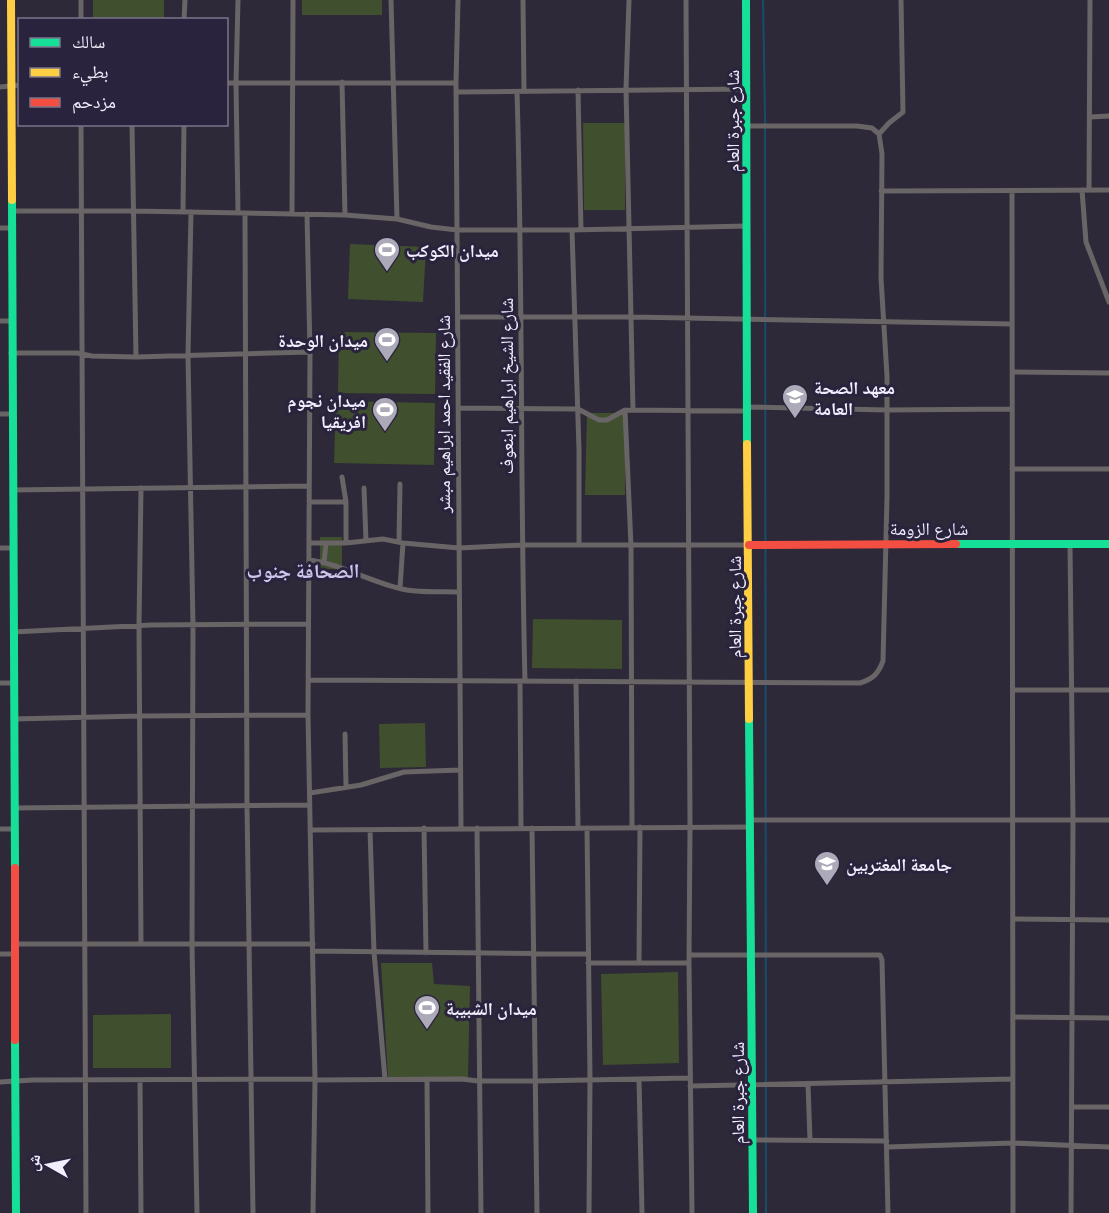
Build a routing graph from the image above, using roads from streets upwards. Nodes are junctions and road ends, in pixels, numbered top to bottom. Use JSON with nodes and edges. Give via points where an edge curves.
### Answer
{"nodes":[{"id":1,"x":11,"y":0,"type":"edge"},
{"id":2,"x":81,"y":0,"type":"edge"},
{"id":3,"x":185,"y":0,"type":"edge"},
{"id":4,"x":238,"y":0,"type":"edge"},
{"id":5,"x":293,"y":0,"type":"edge"},
{"id":6,"x":391,"y":0,"type":"edge"},
{"id":7,"x":458,"y":0,"type":"edge"},
{"id":8,"x":523,"y":0,"type":"edge"},
{"id":9,"x":629,"y":0,"type":"edge"},
{"id":10,"x":686,"y":0,"type":"edge"},
{"id":11,"x":746,"y":0,"type":"edge"},
{"id":12,"x":901,"y":0,"type":"edge"},
{"id":13,"x":1090,"y":0,"type":"edge"},
{"id":14,"x":81,"y":18,"type":"edge"},
{"id":15,"x":184,"y":18,"type":"edge"},
{"id":16,"x":342,"y":82,"type":"junction"},
{"id":17,"x":392,"y":82,"type":"junction"},
{"id":18,"x":228,"y":83,"type":"edge"},
{"id":19,"x":236,"y":83,"type":"junction"},
{"id":20,"x":292,"y":83,"type":"junction"},
{"id":21,"x":456,"y":83,"type":"junction"},
{"id":22,"x":16,"y":85,"type":"edge"},
{"id":23,"x":0,"y":87,"type":"edge"},
{"id":24,"x":685,"y":88,"type":"junction"},
{"id":25,"x":626,"y":89,"type":"junction"},
{"id":26,"x":747,"y":89,"type":"junction"},
{"id":27,"x":578,"y":90,"type":"junction"},
{"id":28,"x":524,"y":91,"type":"junction"},
{"id":29,"x":457,"y":92,"type":"junction"},
{"id":30,"x":517,"y":92,"type":"junction"},
{"id":31,"x":1109,"y":116,"type":"edge"},
{"id":32,"x":1090,"y":117,"type":"junction"},
{"id":33,"x":81,"y":126,"type":"edge"},
{"id":34,"x":132,"y":126,"type":"edge"},
{"id":35,"x":184,"y":126,"type":"edge"},
{"id":36,"x":746,"y":126,"type":"junction"},
{"id":37,"x":879,"y":135,"type":"junction"},
{"id":38,"x":1085,"y":190,"type":"junction"},
{"id":39,"x":1109,"y":190,"type":"edge"},
{"id":40,"x":881,"y":191,"type":"junction"},
{"id":41,"x":1012,"y":191,"type":"junction"},
{"id":42,"x":12,"y":211,"type":"junction"},
{"id":43,"x":80,"y":211,"type":"junction"},
{"id":44,"x":134,"y":211,"type":"junction"},
{"id":45,"x":183,"y":212,"type":"junction"},
{"id":46,"x":191,"y":212,"type":"junction"},
{"id":47,"x":238,"y":213,"type":"junction"},
{"id":48,"x":245,"y":213,"type":"junction"},
{"id":49,"x":292,"y":214,"type":"junction"},
{"id":50,"x":307,"y":214,"type":"junction"},
{"id":51,"x":345,"y":215,"type":"junction"},
{"id":52,"x":397,"y":219,"type":"junction"},
{"id":53,"x":747,"y":226,"type":"junction"},
{"id":54,"x":687,"y":227,"type":"junction"},
{"id":55,"x":0,"y":228,"type":"edge"},
{"id":56,"x":11,"y":228,"type":"junction"},
{"id":57,"x":629,"y":228,"type":"junction"},
{"id":58,"x":457,"y":230,"type":"junction"},
{"id":59,"x":572,"y":230,"type":"junction"},
{"id":60,"x":581,"y":230,"type":"junction"},
{"id":61,"x":521,"y":231,"type":"junction"},
{"id":62,"x":1109,"y":302,"type":"edge"},
{"id":63,"x":458,"y":317,"type":"junction"},
{"id":64,"x":575,"y":317,"type":"junction"},
{"id":65,"x":632,"y":317,"type":"junction"},
{"id":66,"x":521,"y":318,"type":"junction"},
{"id":67,"x":688,"y":318,"type":"junction"},
{"id":68,"x":747,"y":320,"type":"junction"},
{"id":69,"x":0,"y":321,"type":"edge"},
{"id":70,"x":11,"y":321,"type":"junction"},
{"id":71,"x":883,"y":322,"type":"junction"},
{"id":72,"x":1012,"y":324,"type":"junction"},
{"id":73,"x":247,"y":352,"type":"junction"},
{"id":74,"x":310,"y":352,"type":"junction"},
{"id":75,"x":11,"y":353,"type":"junction"},
{"id":76,"x":82,"y":354,"type":"junction"},
{"id":77,"x":188,"y":355,"type":"junction"},
{"id":78,"x":136,"y":357,"type":"junction"},
{"id":79,"x":1012,"y":372,"type":"junction"},
{"id":80,"x":1109,"y":373,"type":"edge"},
{"id":81,"x":458,"y":408,"type":"junction"},
{"id":82,"x":521,"y":408,"type":"junction"},
{"id":83,"x":578,"y":409,"type":"junction"},
{"id":84,"x":747,"y":409,"type":"junction"},
{"id":85,"x":1012,"y":409,"type":"junction"},
{"id":86,"x":625,"y":410,"type":"junction"},
{"id":87,"x":633,"y":410,"type":"junction"},
{"id":88,"x":887,"y":410,"type":"junction"},
{"id":89,"x":688,"y":411,"type":"junction"},
{"id":90,"x":0,"y":414,"type":"edge"},
{"id":91,"x":12,"y":414,"type":"junction"},
{"id":92,"x":1012,"y":469,"type":"junction"},
{"id":93,"x":1109,"y":469,"type":"edge"},
{"id":94,"x":342,"y":477,"type":"dead end"},
{"id":95,"x":400,"y":484,"type":"dead end"},
{"id":96,"x":190,"y":486,"type":"junction"},
{"id":97,"x":247,"y":486,"type":"junction"},
{"id":98,"x":309,"y":486,"type":"junction"},
{"id":99,"x":83,"y":488,"type":"junction"},
{"id":100,"x":141,"y":488,"type":"junction"},
{"id":101,"x":364,"y":488,"type":"dead end"},
{"id":102,"x":12,"y":490,"type":"junction"},
{"id":103,"x":309,"y":502,"type":"junction"},
{"id":104,"x":346,"y":502,"type":"junction"},
{"id":105,"x":366,"y":540,"type":"junction"},
{"id":106,"x":309,"y":543,"type":"junction"},
{"id":107,"x":346,"y":543,"type":"junction"},
{"id":108,"x":401,"y":543,"type":"junction"},
{"id":109,"x":885,"y":543,"type":"junction"},
{"id":110,"x":326,"y":544,"type":"junction"},
{"id":111,"x":1012,"y":544,"type":"junction"},
{"id":112,"x":1070,"y":544,"type":"junction"},
{"id":113,"x":1109,"y":544,"type":"edge"},
{"id":114,"x":521,"y":545,"type":"junction"},
{"id":115,"x":579,"y":545,"type":"junction"},
{"id":116,"x":688,"y":545,"type":"junction"},
{"id":117,"x":749,"y":545,"type":"junction"},
{"id":118,"x":631,"y":546,"type":"junction"},
{"id":119,"x":13,"y":548,"type":"junction"},
{"id":120,"x":459,"y":548,"type":"junction"},
{"id":121,"x":0,"y":549,"type":"edge"},
{"id":122,"x":309,"y":560,"type":"junction"},
{"id":123,"x":324,"y":562,"type":"junction"},
{"id":124,"x":400,"y":588,"type":"junction"},
{"id":125,"x":459,"y":592,"type":"junction"},
{"id":126,"x":248,"y":623,"type":"junction"},
{"id":127,"x":308,"y":624,"type":"junction"},
{"id":128,"x":193,"y":625,"type":"junction"},
{"id":129,"x":139,"y":626,"type":"junction"},
{"id":130,"x":82,"y":629,"type":"junction"},
{"id":131,"x":13,"y":632,"type":"junction"},
{"id":132,"x":308,"y":680,"type":"junction"},
{"id":133,"x":459,"y":681,"type":"junction"},
{"id":134,"x":522,"y":681,"type":"junction"},
{"id":135,"x":576,"y":681,"type":"junction"},
{"id":136,"x":749,"y":681,"type":"junction"},
{"id":137,"x":631,"y":682,"type":"junction"},
{"id":138,"x":689,"y":682,"type":"junction"},
{"id":139,"x":0,"y":683,"type":"edge"},
{"id":140,"x":12,"y":683,"type":"junction"},
{"id":141,"x":1012,"y":690,"type":"junction"},
{"id":142,"x":1072,"y":690,"type":"junction"},
{"id":143,"x":1109,"y":690,"type":"edge"},
{"id":144,"x":308,"y":715,"type":"junction"},
{"id":145,"x":140,"y":716,"type":"junction"},
{"id":146,"x":193,"y":716,"type":"junction"},
{"id":147,"x":248,"y":716,"type":"junction"},
{"id":148,"x":84,"y":717,"type":"junction"},
{"id":149,"x":14,"y":719,"type":"junction"},
{"id":150,"x":345,"y":734,"type":"dead end"},
{"id":151,"x":460,"y":770,"type":"junction"},
{"id":152,"x":346,"y":787,"type":"junction"},
{"id":153,"x":310,"y":794,"type":"junction"},
{"id":154,"x":309,"y":805,"type":"junction"},
{"id":155,"x":194,"y":806,"type":"junction"},
{"id":156,"x":247,"y":806,"type":"junction"},
{"id":157,"x":85,"y":807,"type":"junction"},
{"id":158,"x":140,"y":807,"type":"junction"},
{"id":159,"x":14,"y":808,"type":"junction"},
{"id":160,"x":1012,"y":820,"type":"junction"},
{"id":161,"x":1073,"y":820,"type":"junction"},
{"id":162,"x":1109,"y":820,"type":"edge"},
{"id":163,"x":750,"y":823,"type":"junction"},
{"id":164,"x":632,"y":827,"type":"junction"},
{"id":165,"x":640,"y":827,"type":"junction"},
{"id":166,"x":690,"y":827,"type":"junction"},
{"id":167,"x":424,"y":828,"type":"junction"},
{"id":168,"x":461,"y":828,"type":"junction"},
{"id":169,"x":477,"y":828,"type":"junction"},
{"id":170,"x":521,"y":828,"type":"junction"},
{"id":171,"x":532,"y":828,"type":"junction"},
{"id":172,"x":578,"y":828,"type":"junction"},
{"id":173,"x":587,"y":828,"type":"junction"},
{"id":174,"x":0,"y":829,"type":"edge"},
{"id":175,"x":15,"y":830,"type":"junction"},
{"id":176,"x":311,"y":830,"type":"junction"},
{"id":177,"x":370,"y":830,"type":"junction"},
{"id":178,"x":1012,"y":919,"type":"junction"},
{"id":179,"x":1072,"y":919,"type":"junction"},
{"id":180,"x":1109,"y":920,"type":"edge"},
{"id":181,"x":16,"y":944,"type":"junction"},
{"id":182,"x":84,"y":944,"type":"junction"},
{"id":183,"x":141,"y":944,"type":"junction"},
{"id":184,"x":192,"y":945,"type":"junction"},
{"id":185,"x":250,"y":945,"type":"junction"},
{"id":186,"x":313,"y":948,"type":"junction"},
{"id":187,"x":374,"y":952,"type":"junction"},
{"id":188,"x":426,"y":952,"type":"junction"},
{"id":189,"x":478,"y":953,"type":"junction"},
{"id":190,"x":0,"y":954,"type":"edge"},
{"id":191,"x":16,"y":954,"type":"junction"},
{"id":192,"x":534,"y":954,"type":"junction"},
{"id":193,"x":588,"y":954,"type":"junction"},
{"id":194,"x":751,"y":954,"type":"junction"},
{"id":195,"x":689,"y":955,"type":"junction"},
{"id":196,"x":588,"y":963,"type":"junction"},
{"id":197,"x":639,"y":963,"type":"junction"},
{"id":198,"x":688,"y":963,"type":"junction"},
{"id":199,"x":1013,"y":1017,"type":"junction"},
{"id":200,"x":1072,"y":1018,"type":"junction"},
{"id":201,"x":1109,"y":1018,"type":"edge"},
{"id":202,"x":689,"y":1078,"type":"junction"},
{"id":203,"x":195,"y":1079,"type":"junction"},
{"id":204,"x":315,"y":1079,"type":"junction"},
{"id":205,"x":385,"y":1079,"type":"junction"},
{"id":206,"x":427,"y":1079,"type":"junction"},
{"id":207,"x":639,"y":1079,"type":"junction"},
{"id":208,"x":1013,"y":1079,"type":"junction"},
{"id":209,"x":140,"y":1080,"type":"junction"},
{"id":210,"x":252,"y":1080,"type":"junction"},
{"id":211,"x":590,"y":1080,"type":"junction"},
{"id":212,"x":87,"y":1081,"type":"junction"},
{"id":213,"x":478,"y":1081,"type":"junction"},
{"id":214,"x":535,"y":1081,"type":"junction"},
{"id":215,"x":0,"y":1082,"type":"edge"},
{"id":216,"x":16,"y":1082,"type":"junction"},
{"id":217,"x":886,"y":1082,"type":"junction"},
{"id":218,"x":808,"y":1084,"type":"junction"},
{"id":219,"x":752,"y":1085,"type":"junction"},
{"id":220,"x":690,"y":1086,"type":"junction"},
{"id":221,"x":1072,"y":1107,"type":"junction"},
{"id":222,"x":1109,"y":1107,"type":"edge"},
{"id":223,"x":753,"y":1140,"type":"junction"},
{"id":224,"x":810,"y":1140,"type":"junction"},
{"id":225,"x":1013,"y":1143,"type":"junction"},
{"id":226,"x":887,"y":1144,"type":"junction"},
{"id":227,"x":1072,"y":1146,"type":"junction"},
{"id":228,"x":1109,"y":1147,"type":"edge"},
{"id":229,"x":16,"y":1213,"type":"edge"},
{"id":230,"x":86,"y":1213,"type":"edge"},
{"id":231,"x":141,"y":1213,"type":"edge"},
{"id":232,"x":197,"y":1213,"type":"edge"},
{"id":233,"x":253,"y":1213,"type":"edge"},
{"id":234,"x":313,"y":1213,"type":"edge"},
{"id":235,"x":428,"y":1213,"type":"edge"},
{"id":236,"x":481,"y":1213,"type":"edge"},
{"id":237,"x":537,"y":1213,"type":"edge"},
{"id":238,"x":589,"y":1213,"type":"edge"},
{"id":239,"x":642,"y":1213,"type":"edge"},
{"id":240,"x":692,"y":1213,"type":"edge"},
{"id":241,"x":753,"y":1213,"type":"edge"},
{"id":242,"x":888,"y":1213,"type":"edge"},
{"id":243,"x":1013,"y":1213,"type":"edge"},
{"id":244,"x":1071,"y":1213,"type":"edge"}],
"edges":[{"from":1,"to":22,"type":"street"},
{"from":2,"to":14,"type":"street"},
{"from":3,"to":15,"type":"street"},
{"from":4,"to":19,"type":"street"},
{"from":5,"to":20,"type":"street"},
{"from":6,"to":17,"type":"street"},
{"from":7,"to":21,"type":"street","name":"شارع الفقيد احمد ابراهيم مبشر"},
{"from":8,"to":28,"type":"street"},
{"from":9,"to":25,"type":"street"},
{"from":10,"to":24,"type":"street"},
{"from":11,"to":26,"type":"street","name":"شارع جبرة العام"},
{"from":12,"to":37,"type":"street","via":[[903,112]]},
{"from":13,"to":32,"type":"street"},
{"from":16,"to":17,"type":"street"},
{"from":16,"to":20,"type":"street"},
{"from":16,"to":51,"type":"street"},
{"from":17,"to":21,"type":"street"},
{"from":17,"to":52,"type":"street"},
{"from":18,"to":19,"type":"street"},
{"from":19,"to":20,"type":"street"},
{"from":19,"to":47,"type":"street"},
{"from":20,"to":49,"type":"street"},
{"from":21,"to":29,"type":"street","name":"شارع الفقيد احمد ابراهيم مبشر"},
{"from":22,"to":23,"type":"street"},
{"from":22,"to":42,"type":"street"},
{"from":24,"to":25,"type":"street"},
{"from":24,"to":26,"type":"street"},
{"from":24,"to":54,"type":"street"},
{"from":25,"to":27,"type":"street"},
{"from":25,"to":57,"type":"street"},
{"from":26,"to":36,"type":"street","name":"شارع جبرة العام"},
{"from":27,"to":28,"type":"street"},
{"from":27,"to":60,"type":"street"},
{"from":28,"to":30,"type":"street"},
{"from":29,"to":30,"type":"street"},
{"from":29,"to":58,"type":"street","name":"شارع الفقيد احمد ابراهيم مبشر"},
{"from":30,"to":61,"type":"street","name":"شارع الشيخ ابراهيم ابنعوف"},
{"from":31,"to":32,"type":"street"},
{"from":32,"to":38,"type":"street"},
{"from":33,"to":43,"type":"street"},
{"from":34,"to":44,"type":"street"},
{"from":35,"to":45,"type":"street"},
{"from":36,"to":37,"type":"street","via":[[857,126],[877,130]]},
{"from":36,"to":53,"type":"street","name":"شارع جبرة العام"},
{"from":37,"to":40,"type":"street"},
{"from":38,"to":39,"type":"street"},
{"from":38,"to":41,"type":"street"},
{"from":38,"to":62,"type":"street","via":[[1086,242]]},
{"from":40,"to":41,"type":"street"},
{"from":40,"to":71,"type":"street"},
{"from":41,"to":72,"type":"street"},
{"from":42,"to":43,"type":"street"},
{"from":42,"to":56,"type":"street"},
{"from":43,"to":44,"type":"street"},
{"from":43,"to":76,"type":"street"},
{"from":44,"to":45,"type":"street"},
{"from":44,"to":78,"type":"street"},
{"from":45,"to":46,"type":"street"},
{"from":46,"to":47,"type":"street"},
{"from":46,"to":77,"type":"street"},
{"from":47,"to":48,"type":"street"},
{"from":48,"to":49,"type":"street"},
{"from":48,"to":73,"type":"street"},
{"from":49,"to":50,"type":"street"},
{"from":50,"to":51,"type":"street"},
{"from":50,"to":74,"type":"street"},
{"from":51,"to":52,"type":"street"},
{"from":52,"to":58,"type":"street"},
{"from":53,"to":54,"type":"street"},
{"from":53,"to":68,"type":"street","name":"شارع جبرة العام"},
{"from":54,"to":57,"type":"street"},
{"from":54,"to":67,"type":"street"},
{"from":55,"to":56,"type":"street"},
{"from":56,"to":70,"type":"street"},
{"from":57,"to":60,"type":"street"},
{"from":57,"to":65,"type":"street"},
{"from":58,"to":61,"type":"street"},
{"from":58,"to":63,"type":"street","name":"شارع الفقيد احمد ابراهيم مبشر"},
{"from":59,"to":60,"type":"street"},
{"from":59,"to":61,"type":"street"},
{"from":59,"to":64,"type":"street"},
{"from":61,"to":66,"type":"street","name":"شارع الشيخ ابراهيم ابنعوف"},
{"from":63,"to":66,"type":"street"},
{"from":63,"to":81,"type":"street","name":"شارع الفقيد احمد ابراهيم مبشر"},
{"from":64,"to":65,"type":"street"},
{"from":64,"to":66,"type":"street"},
{"from":64,"to":83,"type":"street"},
{"from":65,"to":67,"type":"street"},
{"from":65,"to":87,"type":"street"},
{"from":66,"to":82,"type":"street","name":"شارع الشيخ ابراهيم ابنعوف"},
{"from":67,"to":68,"type":"street"},
{"from":67,"to":89,"type":"street"},
{"from":68,"to":71,"type":"street"},
{"from":68,"to":84,"type":"street","name":"شارع جبرة العام"},
{"from":69,"to":70,"type":"street"},
{"from":70,"to":75,"type":"street"},
{"from":71,"to":72,"type":"street"},
{"from":71,"to":88,"type":"street"},
{"from":72,"to":79,"type":"street"},
{"from":73,"to":74,"type":"street"},
{"from":73,"to":77,"type":"street"},
{"from":73,"to":97,"type":"street"},
{"from":74,"to":98,"type":"street"},
{"from":75,"to":76,"type":"street"},
{"from":75,"to":91,"type":"street"},
{"from":76,"to":78,"type":"street"},
{"from":76,"to":99,"type":"street"},
{"from":77,"to":78,"type":"street"},
{"from":77,"to":96,"type":"street"},
{"from":79,"to":80,"type":"street"},
{"from":79,"to":85,"type":"street"},
{"from":81,"to":82,"type":"street"},
{"from":81,"to":120,"type":"street","name":"شارع الفقيد احمد ابراهيم مبشر"},
{"from":82,"to":83,"type":"street"},
{"from":82,"to":114,"type":"street","name":"شارع الشيخ ابراهيم ابنعوف"},
{"from":83,"to":86,"type":"street","via":[[599,420],[608,420]]},
{"from":83,"to":115,"type":"street"},
{"from":84,"to":88,"type":"street"},
{"from":84,"to":89,"type":"street"},
{"from":84,"to":117,"type":"street","name":"شارع جبرة العام"},
{"from":85,"to":88,"type":"street"},
{"from":85,"to":92,"type":"street"},
{"from":86,"to":87,"type":"street"},
{"from":86,"to":118,"type":"street"},
{"from":87,"to":89,"type":"street"},
{"from":88,"to":109,"type":"street"},
{"from":89,"to":116,"type":"street"},
{"from":90,"to":91,"type":"street"},
{"from":91,"to":102,"type":"street"},
{"from":92,"to":93,"type":"street"},
{"from":92,"to":111,"type":"street"},
{"from":94,"to":104,"type":"street"},
{"from":95,"to":108,"type":"street"},
{"from":96,"to":97,"type":"street"},
{"from":96,"to":100,"type":"street"},
{"from":96,"to":128,"type":"street"},
{"from":97,"to":98,"type":"street"},
{"from":97,"to":126,"type":"street"},
{"from":98,"to":103,"type":"street"},
{"from":99,"to":100,"type":"street"},
{"from":99,"to":102,"type":"street"},
{"from":99,"to":130,"type":"street"},
{"from":100,"to":129,"type":"street"},
{"from":101,"to":105,"type":"street"},
{"from":102,"to":119,"type":"street"},
{"from":103,"to":104,"type":"street"},
{"from":103,"to":106,"type":"street"},
{"from":104,"to":107,"type":"street"},
{"from":105,"to":107,"type":"street"},
{"from":105,"to":108,"type":"street"},
{"from":106,"to":110,"type":"street"},
{"from":106,"to":122,"type":"street"},
{"from":107,"to":110,"type":"street"},
{"from":108,"to":120,"type":"street"},
{"from":108,"to":124,"type":"street"},
{"from":109,"to":111,"type":"street","name":"شارع الزومة"},
{"from":109,"to":117,"type":"street","name":"شارع الزومة"},
{"from":109,"to":136,"type":"street","via":[[883,661],[879,672],[860,683]]},
{"from":110,"to":123,"type":"street"},
{"from":111,"to":112,"type":"street","name":"شارع الزومة"},
{"from":111,"to":141,"type":"street"},
{"from":112,"to":113,"type":"street","name":"شارع الزومة"},
{"from":112,"to":142,"type":"street"},
{"from":114,"to":115,"type":"street"},
{"from":114,"to":120,"type":"street"},
{"from":114,"to":134,"type":"street","name":"شارع الشيخ ابراهيم ابنعوف"},
{"from":115,"to":118,"type":"street"},
{"from":116,"to":117,"type":"street"},
{"from":116,"to":118,"type":"street"},
{"from":116,"to":138,"type":"street"},
{"from":117,"to":136,"type":"street","name":"شارع جبرة العام"},
{"from":118,"to":137,"type":"street"},
{"from":119,"to":121,"type":"street"},
{"from":119,"to":131,"type":"street"},
{"from":120,"to":125,"type":"street","name":"شارع الفقيد احمد ابراهيم مبشر"},
{"from":122,"to":123,"type":"street"},
{"from":122,"to":127,"type":"street"},
{"from":123,"to":124,"type":"street"},
{"from":124,"to":125,"type":"street"},
{"from":125,"to":133,"type":"street","name":"شارع الفقيد احمد ابراهيم مبشر"},
{"from":126,"to":127,"type":"street"},
{"from":126,"to":128,"type":"street"},
{"from":126,"to":147,"type":"street"},
{"from":127,"to":132,"type":"street"},
{"from":128,"to":129,"type":"street"},
{"from":128,"to":146,"type":"street"},
{"from":129,"to":130,"type":"street"},
{"from":129,"to":145,"type":"street"},
{"from":130,"to":131,"type":"street"},
{"from":130,"to":148,"type":"street"},
{"from":131,"to":140,"type":"street"},
{"from":132,"to":133,"type":"street"},
{"from":132,"to":144,"type":"street"},
{"from":133,"to":134,"type":"street"},
{"from":133,"to":151,"type":"street","name":"شارع الفقيد احمد ابراهيم مبشر"},
{"from":134,"to":135,"type":"street"},
{"from":134,"to":170,"type":"street","name":"شارع الشيخ ابراهيم ابنعوف"},
{"from":135,"to":137,"type":"street"},
{"from":135,"to":172,"type":"street"},
{"from":136,"to":138,"type":"street"},
{"from":136,"to":163,"type":"street","name":"شارع جبرة العام"},
{"from":137,"to":138,"type":"street"},
{"from":137,"to":164,"type":"street"},
{"from":138,"to":166,"type":"street"},
{"from":139,"to":140,"type":"street"},
{"from":140,"to":149,"type":"street"},
{"from":141,"to":142,"type":"street"},
{"from":141,"to":160,"type":"street"},
{"from":142,"to":143,"type":"street"},
{"from":142,"to":161,"type":"street"},
{"from":144,"to":147,"type":"street"},
{"from":144,"to":153,"type":"street"},
{"from":145,"to":146,"type":"street"},
{"from":145,"to":148,"type":"street"},
{"from":145,"to":158,"type":"street"},
{"from":146,"to":147,"type":"street"},
{"from":146,"to":155,"type":"street"},
{"from":147,"to":156,"type":"street"},
{"from":148,"to":149,"type":"street"},
{"from":148,"to":157,"type":"street"},
{"from":149,"to":159,"type":"street"},
{"from":150,"to":152,"type":"street"},
{"from":151,"to":152,"type":"street","via":[[404,772]]},
{"from":151,"to":168,"type":"street","name":"شارع الفقيد احمد ابراهيم مبشر"},
{"from":152,"to":153,"type":"street"},
{"from":153,"to":154,"type":"street"},
{"from":154,"to":156,"type":"street"},
{"from":154,"to":176,"type":"street"},
{"from":155,"to":156,"type":"street"},
{"from":155,"to":158,"type":"street"},
{"from":155,"to":184,"type":"street"},
{"from":156,"to":185,"type":"street"},
{"from":157,"to":158,"type":"street"},
{"from":157,"to":159,"type":"street"},
{"from":157,"to":182,"type":"street"},
{"from":158,"to":183,"type":"street"},
{"from":159,"to":175,"type":"street"},
{"from":160,"to":161,"type":"street"},
{"from":160,"to":163,"type":"street"},
{"from":160,"to":178,"type":"street"},
{"from":161,"to":162,"type":"street"},
{"from":161,"to":179,"type":"street"},
{"from":163,"to":166,"type":"street"},
{"from":163,"to":194,"type":"street","name":"شارع جبرة العام"},
{"from":164,"to":165,"type":"street"},
{"from":164,"to":173,"type":"street"},
{"from":165,"to":166,"type":"street"},
{"from":165,"to":197,"type":"street"},
{"from":166,"to":195,"type":"street"},
{"from":167,"to":168,"type":"street"},
{"from":167,"to":177,"type":"street"},
{"from":167,"to":188,"type":"street"},
{"from":168,"to":169,"type":"street"},
{"from":169,"to":170,"type":"street"},
{"from":169,"to":189,"type":"street"},
{"from":170,"to":171,"type":"street"},
{"from":171,"to":172,"type":"street"},
{"from":171,"to":192,"type":"street"},
{"from":172,"to":173,"type":"street"},
{"from":173,"to":193,"type":"street"},
{"from":174,"to":175,"type":"street"},
{"from":175,"to":181,"type":"street"},
{"from":176,"to":177,"type":"street"},
{"from":176,"to":186,"type":"street"},
{"from":177,"to":187,"type":"street"},
{"from":178,"to":179,"type":"street"},
{"from":178,"to":199,"type":"street"},
{"from":179,"to":180,"type":"street"},
{"from":179,"to":200,"type":"street"},
{"from":181,"to":182,"type":"street"},
{"from":181,"to":191,"type":"street"},
{"from":182,"to":183,"type":"street"},
{"from":182,"to":212,"type":"street"},
{"from":183,"to":184,"type":"street"},
{"from":184,"to":185,"type":"street"},
{"from":184,"to":203,"type":"street"},
{"from":185,"to":186,"type":"street"},
{"from":185,"to":210,"type":"street"},
{"from":186,"to":187,"type":"street"},
{"from":186,"to":204,"type":"street"},
{"from":187,"to":188,"type":"street"},
{"from":187,"to":205,"type":"street"},
{"from":188,"to":189,"type":"street"},
{"from":189,"to":192,"type":"street"},
{"from":189,"to":213,"type":"street"},
{"from":190,"to":191,"type":"street"},
{"from":191,"to":216,"type":"street"},
{"from":192,"to":193,"type":"street"},
{"from":192,"to":214,"type":"street"},
{"from":193,"to":196,"type":"street"},
{"from":194,"to":195,"type":"street"},
{"from":194,"to":217,"type":"street","via":[[880,955]]},
{"from":194,"to":219,"type":"street","name":"شارع جبرة العام"},
{"from":195,"to":198,"type":"street"},
{"from":196,"to":197,"type":"street"},
{"from":196,"to":211,"type":"street"},
{"from":197,"to":198,"type":"street"},
{"from":198,"to":202,"type":"street"},
{"from":199,"to":200,"type":"street"},
{"from":199,"to":208,"type":"street"},
{"from":200,"to":201,"type":"street"},
{"from":200,"to":221,"type":"street"},
{"from":202,"to":207,"type":"street"},
{"from":202,"to":220,"type":"street"},
{"from":203,"to":209,"type":"street"},
{"from":203,"to":210,"type":"street"},
{"from":203,"to":232,"type":"street"},
{"from":204,"to":205,"type":"street"},
{"from":204,"to":210,"type":"street"},
{"from":204,"to":234,"type":"street"},
{"from":205,"to":206,"type":"street"},
{"from":206,"to":213,"type":"street"},
{"from":206,"to":235,"type":"street"},
{"from":207,"to":211,"type":"street"},
{"from":207,"to":239,"type":"street"},
{"from":208,"to":217,"type":"street"},
{"from":208,"to":225,"type":"street"},
{"from":209,"to":212,"type":"street"},
{"from":209,"to":231,"type":"street"},
{"from":210,"to":233,"type":"street"},
{"from":211,"to":214,"type":"street"},
{"from":211,"to":238,"type":"street"},
{"from":212,"to":216,"type":"street"},
{"from":212,"to":230,"type":"street"},
{"from":213,"to":214,"type":"street"},
{"from":213,"to":236,"type":"street"},
{"from":214,"to":237,"type":"street"},
{"from":215,"to":216,"type":"street"},
{"from":216,"to":229,"type":"street"},
{"from":217,"to":218,"type":"street"},
{"from":217,"to":226,"type":"street"},
{"from":218,"to":219,"type":"street"},
{"from":218,"to":224,"type":"street"},
{"from":219,"to":220,"type":"street"},
{"from":219,"to":223,"type":"street","name":"شارع جبرة العام"},
{"from":220,"to":240,"type":"street"},
{"from":221,"to":222,"type":"street"},
{"from":221,"to":227,"type":"street"},
{"from":223,"to":224,"type":"street"},
{"from":223,"to":241,"type":"street","name":"شارع جبرة العام"},
{"from":224,"to":226,"type":"street"},
{"from":225,"to":226,"type":"street"},
{"from":225,"to":227,"type":"street"},
{"from":225,"to":243,"type":"street"},
{"from":226,"to":242,"type":"street"},
{"from":227,"to":228,"type":"street"},
{"from":227,"to":244,"type":"street"}]}
